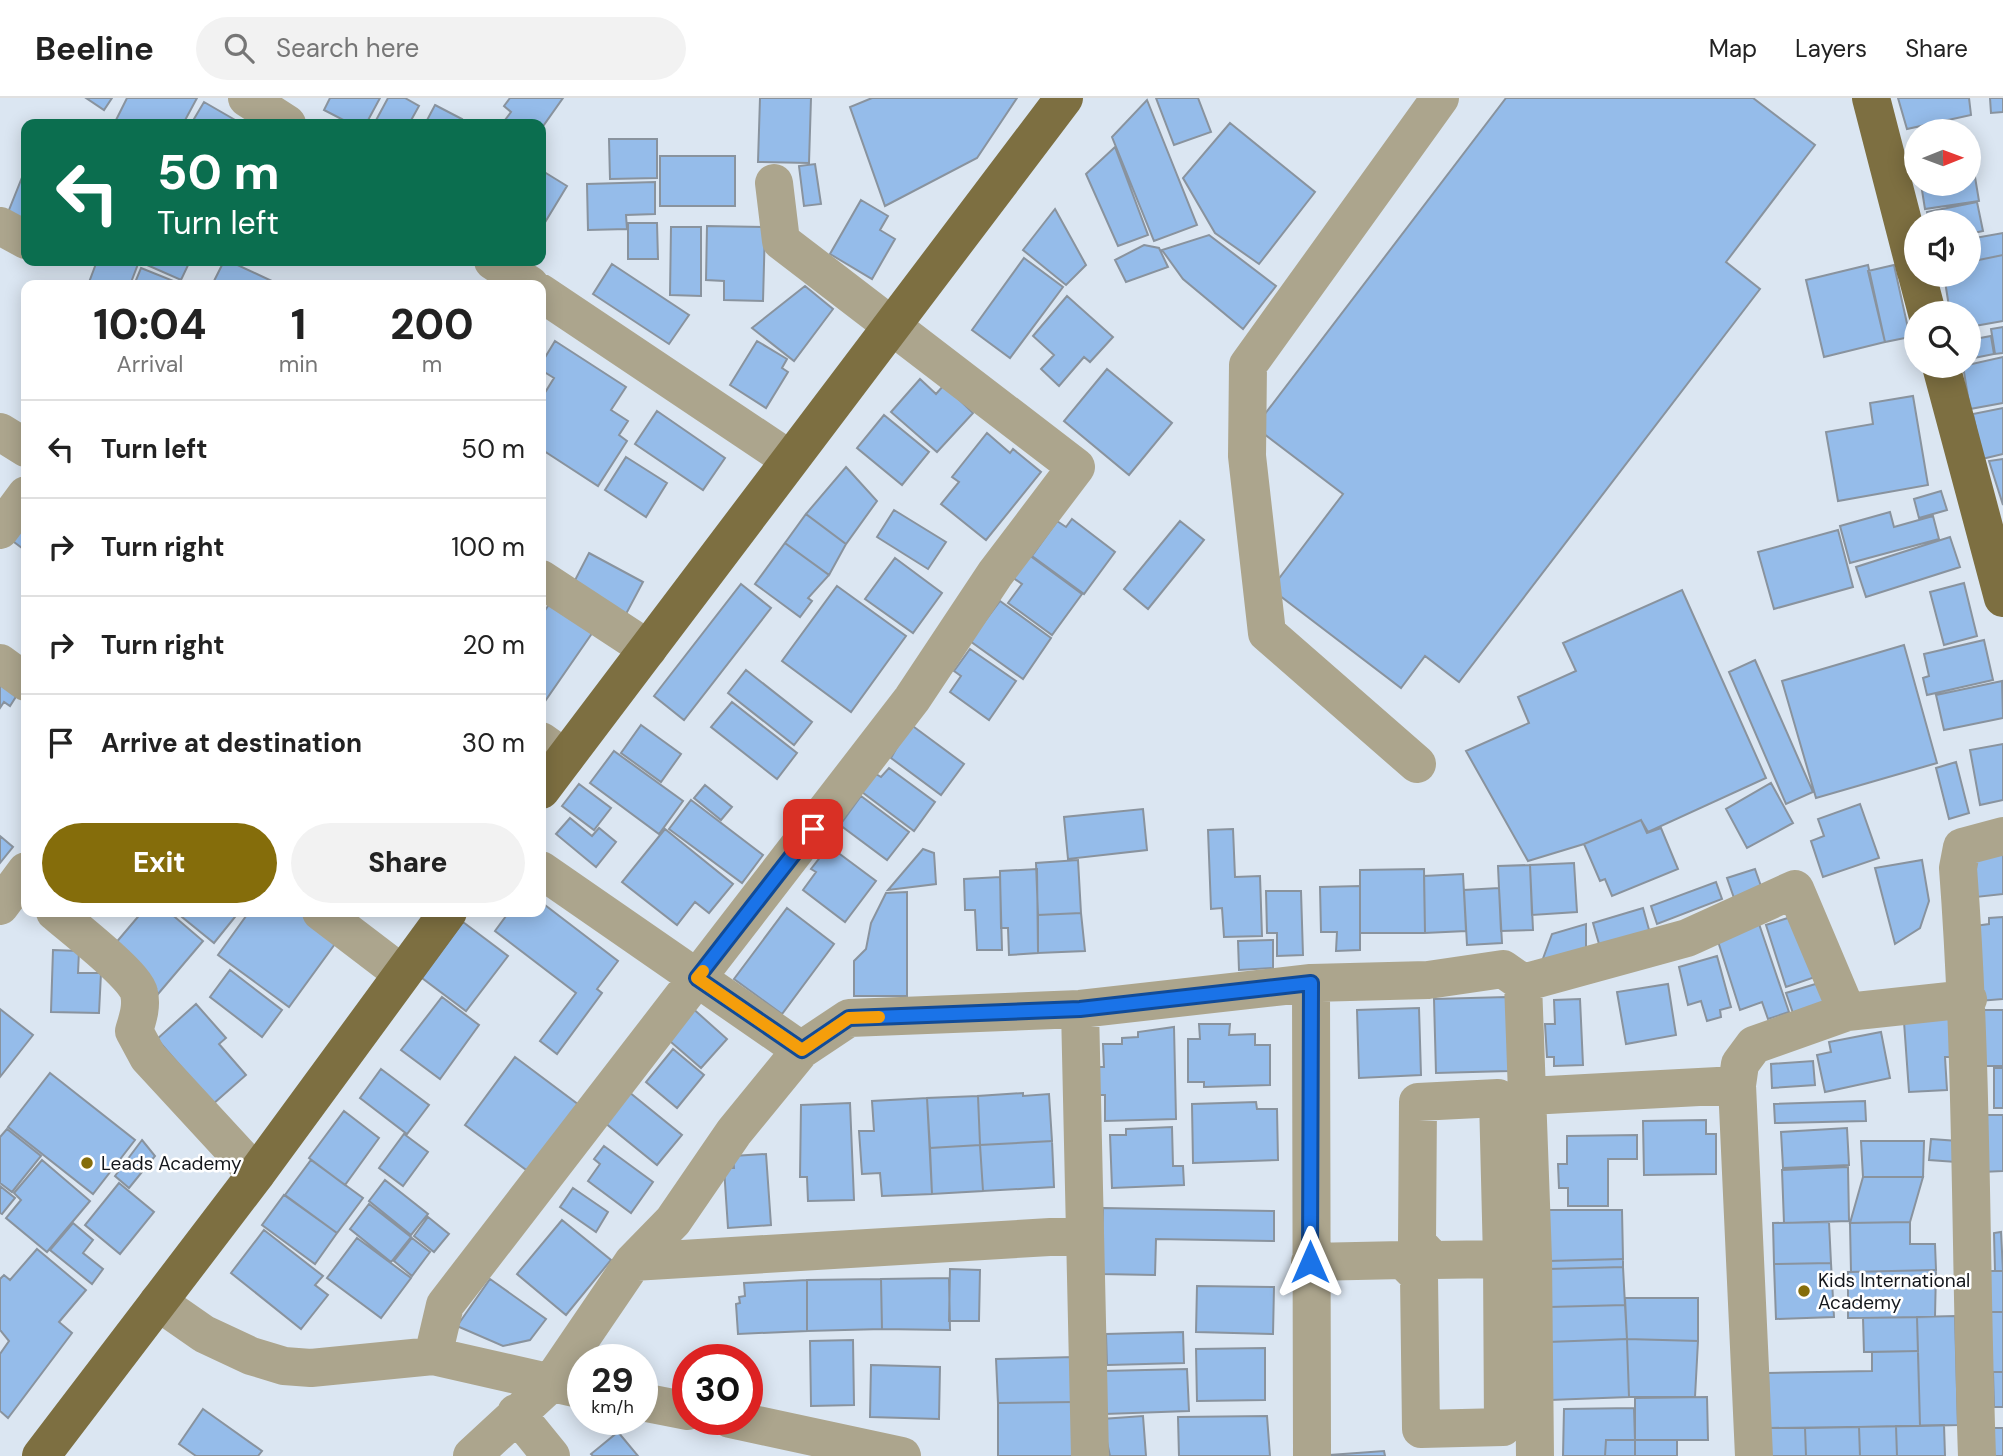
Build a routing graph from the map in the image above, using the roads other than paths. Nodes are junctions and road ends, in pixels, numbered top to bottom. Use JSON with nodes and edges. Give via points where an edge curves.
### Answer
{"nodes":[{"id":1,"x":247,"y":98,"type":"edge"},
{"id":2,"x":1064,"y":98,"type":"edge"},
{"id":3,"x":1440,"y":98,"type":"edge"},
{"id":4,"x":1871,"y":98,"type":"edge"},
{"id":5,"x":279,"y":119,"type":"edge"},
{"id":6,"x":774,"y":183,"type":"dead end"},
{"id":7,"x":1904,"y":224,"type":"edge"},
{"id":8,"x":0,"y":226,"type":"edge"},
{"id":9,"x":21,"y":237,"type":"edge"},
{"id":10,"x":501,"y":266,"type":"edge"},
{"id":11,"x":522,"y":280,"type":"edge"},
{"id":12,"x":546,"y":296,"type":"edge"},
{"id":13,"x":894,"y":324,"type":"junction"},
{"id":14,"x":1944,"y":378,"type":"edge"},
{"id":15,"x":0,"y":432,"type":"edge"},
{"id":16,"x":21,"y":445,"type":"edge"},
{"id":17,"x":789,"y":458,"type":"junction"},
{"id":18,"x":21,"y":502,"type":"edge"},
{"id":19,"x":0,"y":530,"type":"edge"},
{"id":20,"x":546,"y":582,"type":"edge"},
{"id":21,"x":2003,"y":598,"type":"edge"},
{"id":22,"x":648,"y":649,"type":"junction"},
{"id":23,"x":0,"y":663,"type":"edge"},
{"id":24,"x":21,"y":678,"type":"edge"},
{"id":25,"x":553,"y":749,"type":"edge"},
{"id":26,"x":1417,"y":764,"type":"dead end"},
{"id":27,"x":546,"y":773,"type":"edge"},
{"id":28,"x":2003,"y":836,"type":"edge"},
{"id":29,"x":546,"y":873,"type":"edge"},
{"id":30,"x":61,"y":917,"type":"edge"},
{"id":31,"x":328,"y":917,"type":"edge"},
{"id":32,"x":444,"y":917,"type":"edge"},
{"id":33,"x":401,"y":973,"type":"junction"},
{"id":34,"x":697,"y":978,"type":"junction"},
{"id":35,"x":1311,"y":983,"type":"junction"},
{"id":36,"x":1523,"y":983,"type":"junction"},
{"id":37,"x":1968,"y":999,"type":"junction"},
{"id":38,"x":1080,"y":1009,"type":"junction"},
{"id":39,"x":1847,"y":1012,"type":"junction"},
{"id":40,"x":802,"y":1050,"type":"junction"},
{"id":41,"x":1737,"y":1084,"type":"junction"},
{"id":42,"x":1529,"y":1096,"type":"junction"},
{"id":43,"x":256,"y":1174,"type":"junction"},
{"id":44,"x":1084,"y":1235,"type":"junction"},
{"id":45,"x":1518,"y":1259,"type":"junction"},
{"id":46,"x":1418,"y":1260,"type":"junction"},
{"id":47,"x":633,"y":1262,"type":"junction"},
{"id":48,"x":1310,"y":1262,"type":"junction"},
{"id":49,"x":158,"y":1302,"type":"junction"},
{"id":50,"x":590,"y":1344,"type":"edge"},
{"id":51,"x":433,"y":1356,"type":"junction"},
{"id":52,"x":567,"y":1387,"type":"edge"},
{"id":53,"x":516,"y":1413,"type":"junction"},
{"id":54,"x":763,"y":1431,"type":"edge"},
{"id":55,"x":803,"y":1445,"type":"edge"},
{"id":56,"x":41,"y":1456,"type":"edge"},
{"id":57,"x":472,"y":1456,"type":"edge"},
{"id":58,"x":551,"y":1456,"type":"edge"},
{"id":59,"x":902,"y":1456,"type":"edge"},
{"id":60,"x":1090,"y":1456,"type":"edge"},
{"id":61,"x":1312,"y":1456,"type":"edge"},
{"id":62,"x":1535,"y":1456,"type":"edge"},
{"id":63,"x":1754,"y":1456,"type":"edge"},
{"id":64,"x":1978,"y":1456,"type":"edge"}],
"edges":[{"from":1,"to":5,"type":"street"},
{"from":2,"to":13,"type":"main road"},
{"from":3,"to":26,"type":"street","via":[[1248,365],[1247,456],[1267,633]]},
{"from":4,"to":7,"type":"main road"},
{"from":6,"to":13,"type":"street","via":[[781,241]]},
{"from":8,"to":9,"type":"street"},
{"from":10,"to":11,"type":"street"},
{"from":12,"to":17,"type":"street"},
{"from":13,"to":17,"type":"main road"},
{"from":13,"to":34,"type":"street","via":[[1076,467],[995,574],[912,699]]},
{"from":14,"to":21,"type":"main road"},
{"from":15,"to":16,"type":"street"},
{"from":17,"to":22,"type":"main road"},
{"from":18,"to":19,"type":"street"},
{"from":20,"to":22,"type":"street"},
{"from":22,"to":25,"type":"main road"},
{"from":23,"to":24,"type":"street"},
{"from":25,"to":27,"type":"main road"},
{"from":28,"to":37,"type":"street","via":[[1962,847],[1958,869]]},
{"from":29,"to":34,"type":"street"},
{"from":30,"to":43,"type":"street","via":[[139,990],[140,1012],[134,1031],[148,1057]]},
{"from":31,"to":33,"type":"street"},
{"from":32,"to":33,"type":"main road"},
{"from":33,"to":43,"type":"main road"},
{"from":34,"to":40,"type":"street"},
{"from":34,"to":51,"type":"street","via":[[445,1305]]},
{"from":35,"to":36,"type":"street","via":[[1428,979],[1503,969]]},
{"from":35,"to":38,"type":"street"},
{"from":35,"to":48,"type":"street"},
{"from":36,"to":39,"type":"street","via":[[1687,938],[1795,889]]},
{"from":36,"to":42,"type":"street"},
{"from":37,"to":39,"type":"street"},
{"from":37,"to":64,"type":"street"},
{"from":38,"to":40,"type":"street","via":[[849,1018]]},
{"from":38,"to":44,"type":"street"},
{"from":39,"to":41,"type":"street","via":[[1754,1045],[1740,1064]]},
{"from":40,"to":47,"type":"street","via":[[734,1132],[673,1222]]},
{"from":41,"to":42,"type":"street"},
{"from":41,"to":63,"type":"street"},
{"from":42,"to":45,"type":"street"},
{"from":43,"to":49,"type":"main road"},
{"from":44,"to":47,"type":"street"},
{"from":44,"to":60,"type":"street"},
{"from":45,"to":46,"type":"street"},
{"from":45,"to":46,"type":"street","via":[[1498,1098],[1418,1102]]},
{"from":45,"to":46,"type":"street","via":[[1503,1427],[1421,1429]]},
{"from":45,"to":62,"type":"street"},
{"from":46,"to":48,"type":"street"},
{"from":47,"to":50,"type":"street"},
{"from":48,"to":61,"type":"street"},
{"from":49,"to":51,"type":"street","via":[[204,1334],[284,1366],[311,1368]]},
{"from":49,"to":56,"type":"main road"},
{"from":51,"to":52,"type":"street"},
{"from":52,"to":53,"type":"street"},
{"from":53,"to":57,"type":"street"},
{"from":53,"to":58,"type":"street"},
{"from":54,"to":55,"type":"street"},
{"from":55,"to":59,"type":"street"}]}
